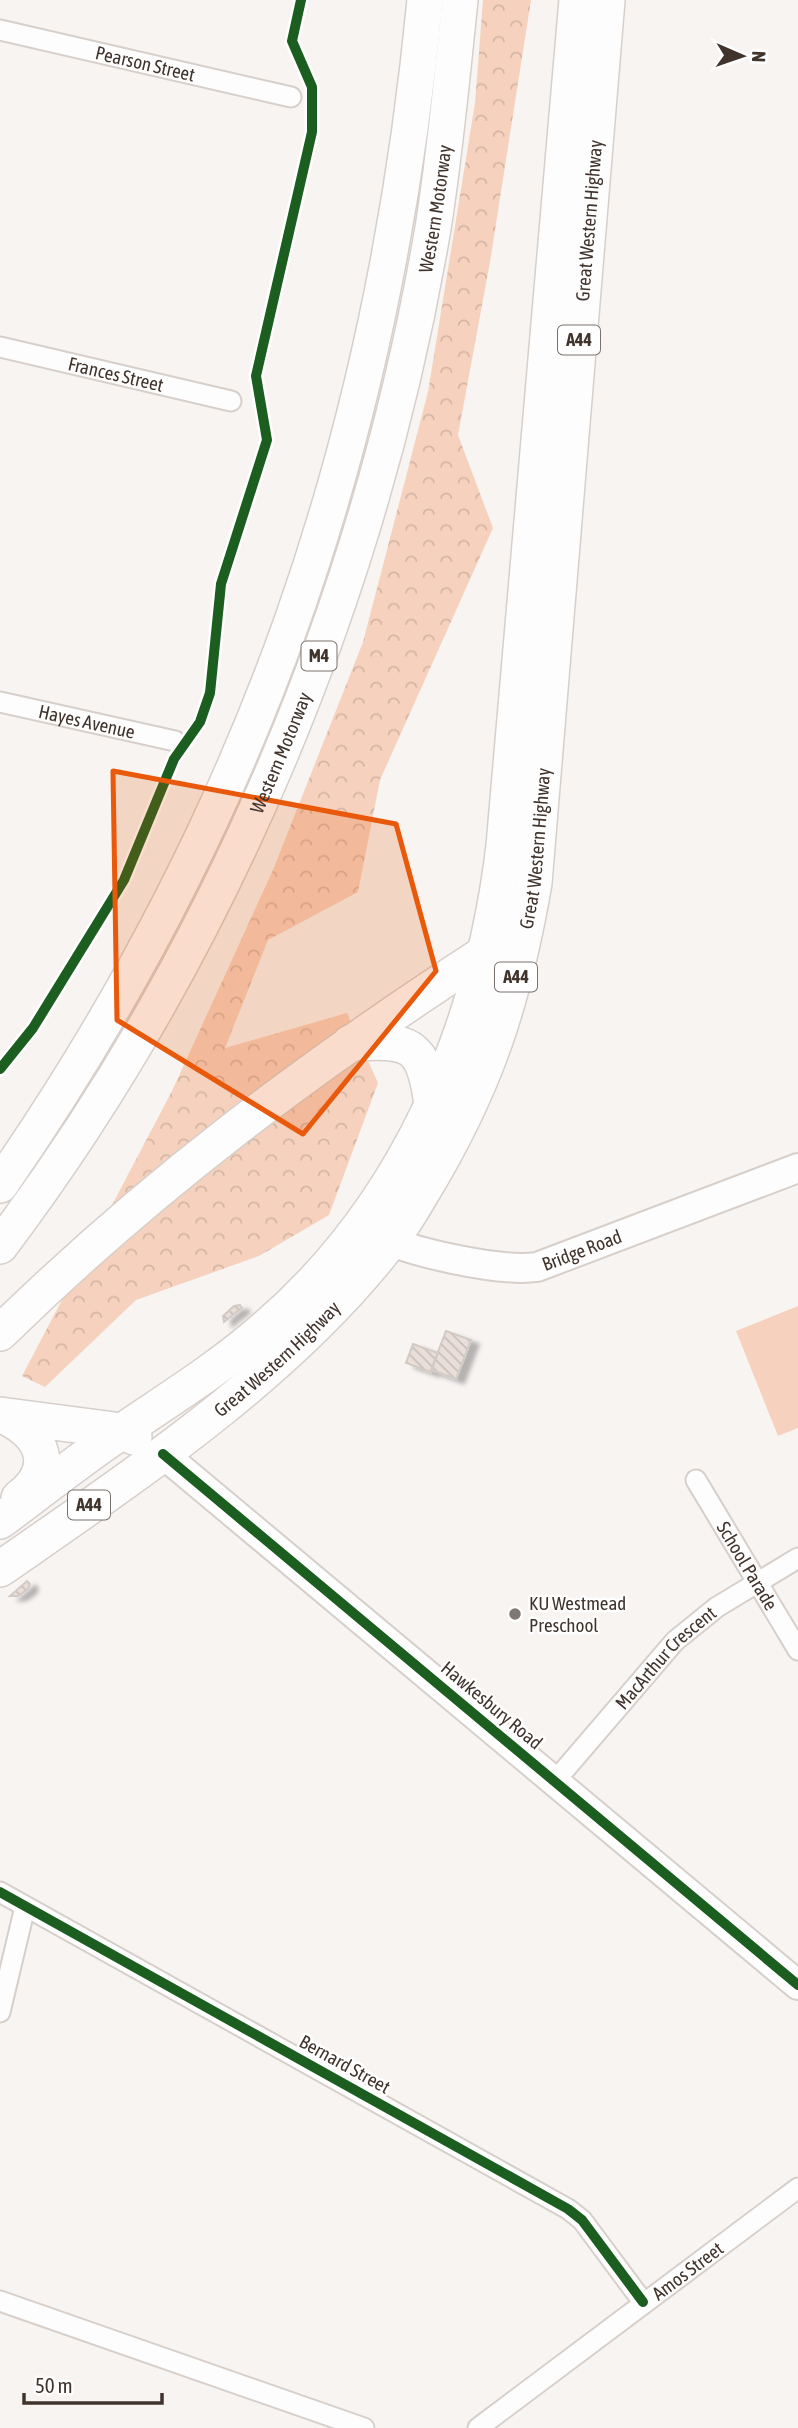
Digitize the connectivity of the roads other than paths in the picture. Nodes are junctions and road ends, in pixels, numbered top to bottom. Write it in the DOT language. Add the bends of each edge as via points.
graph roads {
  1 [pos="425,0"];
  2 [pos="460,0"];
  3 [pos="577,0"];
  4 [pos="607,0"];
  5 [pos="0,30"];
  6 [pos="291,97"];
  7 [pos="0,347"];
  8 [pos="231,401"];
  9 [pos="0,702"];
  10 [pos="175,741"];
  11 [pos="541,809"];
  12 [pos="485,953"];
  13 [pos="350,1043"];
  14 [pos="432,1105"];
  15 [pos="798,1168"];
  16 [pos="0,1185"];
  17 [pos="376,1235"];
  18 [pos="0,1246"];
  19 [pos="0,1334"];
  20 [pos="2,1415"];
  21 [pos="122,1431"];
  22 [pos="163,1454"];
  23 [pos="696,1480"];
  24 [pos="0,1511"];
  25 [pos="0,1521"];
  26 [pos="798,1558"];
  27 [pos="0,1569"];
  28 [pos="756,1581"];
  29 [pos="798,1650"];
  30 [pos="555,1781"];
  31 [pos="0,1892"];
  32 [pos="25,1907"];
  33 [pos="798,1984"];
  34 [pos="0,2012"];
  35 [pos="798,2188"];
  36 [pos="0,2301"];
  37 [pos="643,2302"];
  38 [pos="502,2421"];
  39 [pos="364,2428"];
  40 [pos="478,2428"];
  1 -- 16 [label="highway, Western Motorway / M4" via="407,167 380,316 337,489 289,636 239,762 176,894 90,1047"];
  2 -- 18 [label="highway, Western Motorway / M4" via="438,191 411,335 367,510 319,654 261,799 191,944 80,1131"];
  3 -- 12 [label="highway, Great Western Highway / A44" via="508,806"];
  4 -- 11 [label="highway, Great Western Highway / A44"];
  5 -- 6 [label="street, Pearson Street"];
  7 -- 8 [label="street, Frances Street"];
  9 -- 10 [label="street, Hayes Avenue"];
  11 -- 12 [label="highway" via="514,909"];
  11 -- 17 [label="highway, Great Western Highway / A44" via="531,897 506,1016 456,1136"];
  12 -- 13 [label="highway"];
  12 -- 14 [label="highway, Great Western Highway / A44" via="469,1015"];
  13 -- 14 [label="highway" via="392,1041 408,1047 419,1056 428,1076"];
  13 -- 19 [label="highway" via="263,1104 109,1229"];
  14 -- 17 [label="highway, Great Western Highway / A44" via="402,1164"];
  15 -- 17 [label="street, Bridge Road" via="537,1267 512,1268"];
  17 -- 21 [label="highway, Great Western Highway / A44" via="264,1330 177,1397"];
  17 -- 22 [label="highway, Great Western Highway / A44" via="336,1304 278,1362"];
  20 -- 21 [label="highway"];
  20 -- 24 [label="highway" via="34,1438 43,1460 37,1483"];
  21 -- 22 [label="highway"];
  21 -- 25 [label="highway, Great Western Highway / A44"];
  22 -- 27 [label="highway, Great Western Highway / A44"];
  22 -- 30 [label="street, Hawkesbury Road"];
  23 -- 28 [label="street, School Parade"];
  26 -- 28 [label="street, MacArthur Crescent"];
  28 -- 29 [label="street, School Parade"];
  28 -- 30 [label="street, MacArthur Crescent" via="675,1641"];
  30 -- 33 [label="street, Hawkesbury Road"];
  31 -- 32 [label="street, Bernard Street"];
  32 -- 34 [label="street"];
  32 -- 37 [label="street, Bernard Street" via="568,2208"];
  35 -- 37 [label="street, Amos Street"];
  36 -- 39 [label="street"];
  37 -- 38 [label="street, Amos Street"];
  38 -- 40 [label="street, Amos Street"];
}
